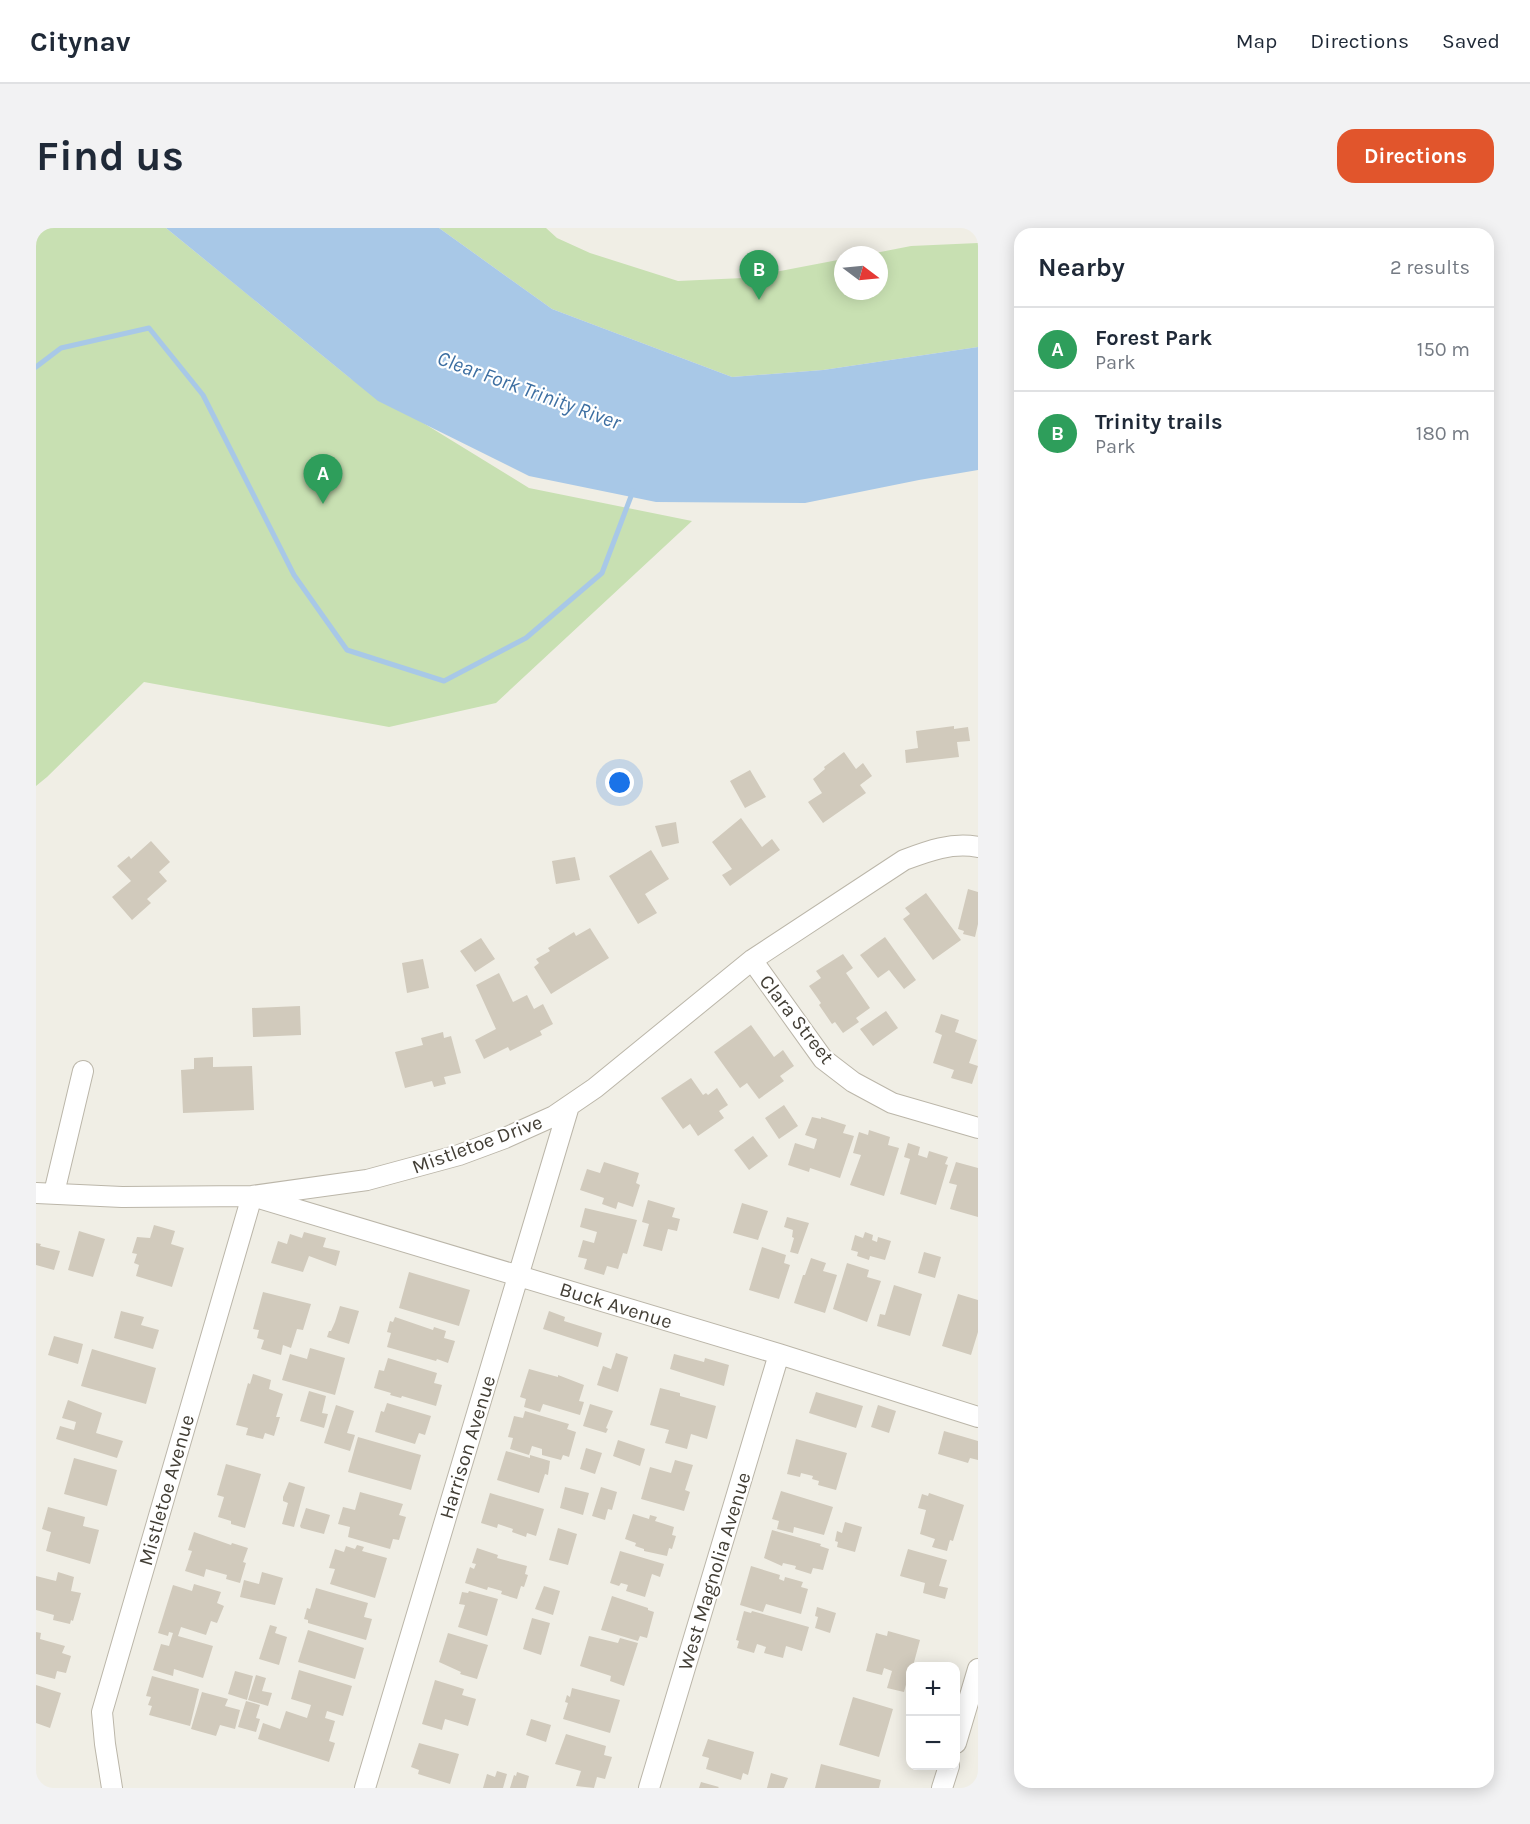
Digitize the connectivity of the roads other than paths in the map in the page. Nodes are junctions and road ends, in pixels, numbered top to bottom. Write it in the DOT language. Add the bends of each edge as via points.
graph roads {
  1 [pos="978,848"];
  2 [pos="752,960"];
  3 [pos="82,1071"];
  4 [pos="569,1106"];
  5 [pos="978,1128"];
  6 [pos="45,1193"];
  7 [pos="252,1196"];
  8 [pos="518,1275"];
  9 [pos="778,1353"];
  10 [pos="978,1417"];
  11 [pos="978,1669"];
  12 [pos="960,1730"];
  13 [pos="948,1770"];
  14 [pos="112,1788"];
  15 [pos="365,1788"];
  16 [pos="649,1788"];
  17 [pos="942,1788"];
  1 -- 2 [label="street, Mistletoe Drive" via="951,846 904,860"];
  2 -- 4 [label="street, Mistletoe Drive"];
  2 -- 5 [label="street, Clara Street" via="824,1059 853,1082 892,1103"];
  3 -- 6 [label="street"];
  4 -- 7 [label="street, Mistletoe Drive" via="506,1138 459,1155 367,1180"];
  4 -- 8 [label="street, Harrison Avenue"];
  6 -- 7 [label="street, Mistletoe Drive"];
  7 -- 8 [label="street, Buck Avenue"];
  7 -- 14 [label="street, Mistletoe Avenue" via="102,1712"];
  8 -- 9 [label="street, Buck Avenue"];
  8 -- 15 [label="street, Harrison Avenue"];
  9 -- 10 [label="street, Buck Avenue"];
  9 -- 16 [label="street, West Magnolia Avenue"];
  11 -- 12 [label="street"];
  13 -- 17 [label="street"];
}
